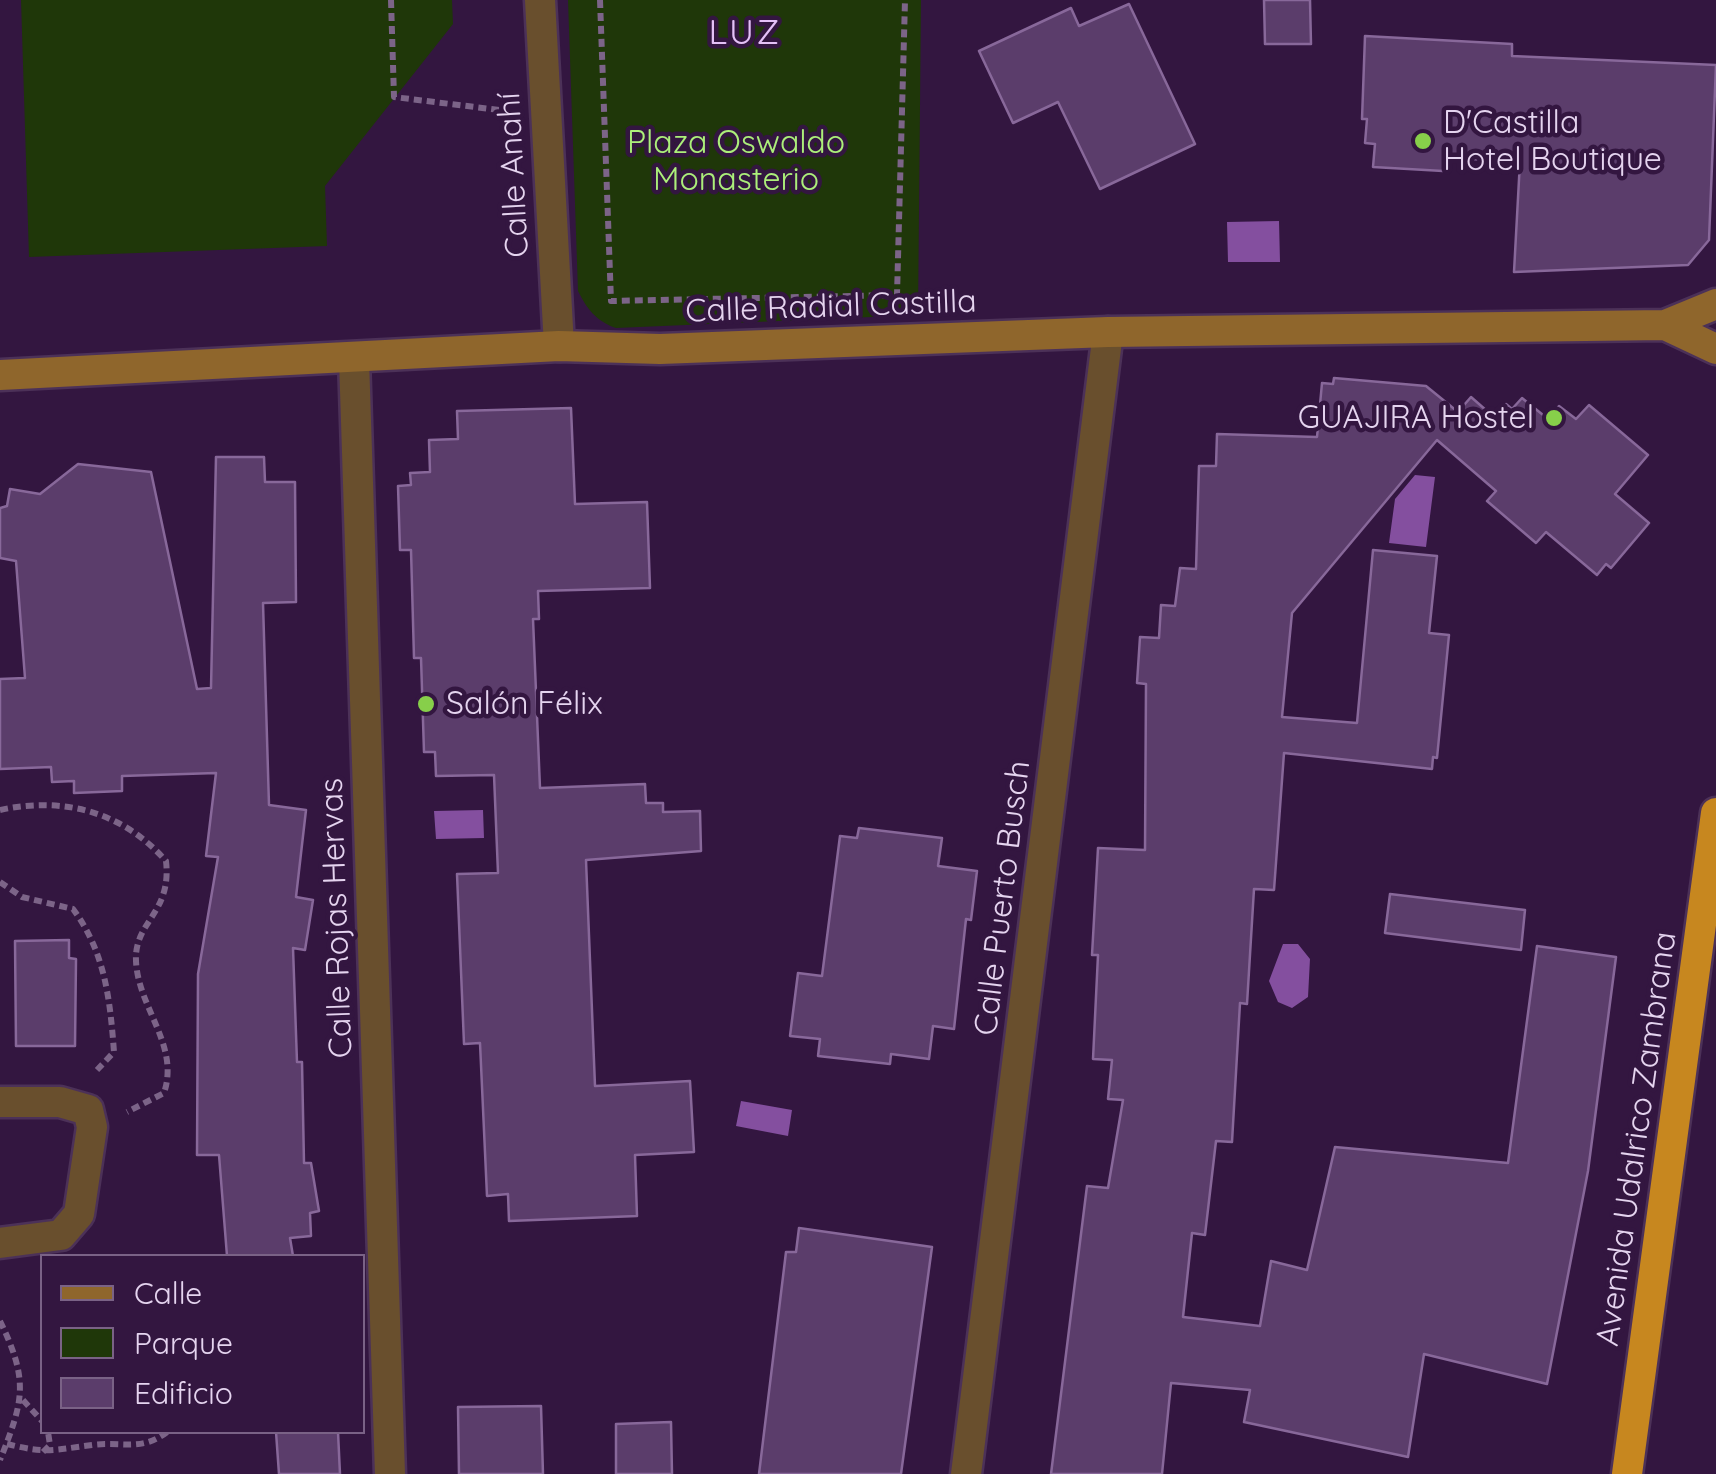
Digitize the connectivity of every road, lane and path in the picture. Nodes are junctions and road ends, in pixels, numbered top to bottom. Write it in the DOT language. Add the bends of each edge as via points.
graph roads {
  1 [pos="390,0"];
  2 [pos="540,0"];
  3 [pos="600,0"];
  4 [pos="905,0"];
  5 [pos="603,112"];
  6 [pos="546,116"];
  7 [pos="1716,304"];
  8 [pos="1665,325"];
  9 [pos="1108,332"];
  10 [pos="558,346"];
  11 [pos="1716,349"];
  12 [pos="354,359"];
  13 [pos="0,375"];
  14 [pos="0,810"];
  15 [pos="1716,813"];
  16 [pos="0,882"];
  17 [pos="0,1102"];
  18 [pos="66,1104"];
  19 [pos="92,1127"];
  20 [pos="0,1243"];
  21 [pos="0,1321"];
  22 [pos="23,1400"];
  23 [pos="40,1418"];
  24 [pos="48,1434"];
  25 [pos="164,1434"];
  26 [pos="7,1444"];
  27 [pos="42,1452"];
  28 [pos="0,1460"];
  29 [pos="390,1474"];
  30 [pos="966,1474"];
  31 [pos="1627,1474"];
  1 -- 6 [label="path" via="394,97"];
  2 -- 6 [label="street, Calle Anahí"];
  3 -- 5 [label="path"];
  4 -- 5 [label="path" via="897,295 611,302"];
  5 -- 6 [label="path"];
  6 -- 10 [label="street, Calle Anahí"];
  7 -- 8 [label="street, Calle Radial Castilla"];
  8 -- 9 [label="street, Calle Radial Castilla"];
  8 -- 11 [label="street, Calle Radial Castilla"];
  9 -- 10 [label="street, Calle Radial Castilla" via="660,349"];
  9 -- 30 [label="street, Calle Puerto Busch"];
  10 -- 12 [label="street, Calle Radial Castilla"];
  12 -- 13 [label="street, Calle Radial Castilla"];
  12 -- 29 [label="street, Calle Rojas Hervas"];
  14 -- 19 [label="path" via="102,812 132,828 166,862 164,900 136,941 136,963 171,1072 164,1093"];
  15 -- 31 [label="highway, Avenida Udalrico Zambrana"];
  16 -- 18 [label="path" via="22,897 73,909 102,959 114,1052"];
  17 -- 18 [label="street"];
  18 -- 19 [label="street" via="88,1110"];
  19 -- 20 [label="street" via="79,1214 61,1235"];
  21 -- 22 [label="path"];
  22 -- 23 [label="path"];
  22 -- 26 [label="path"];
  24 -- 27 [label="path" via="50,1445"];
  25 -- 27 [label="path" via="143,1447"];
  26 -- 27 [label="path"];
  26 -- 28 [label="path"];
}
